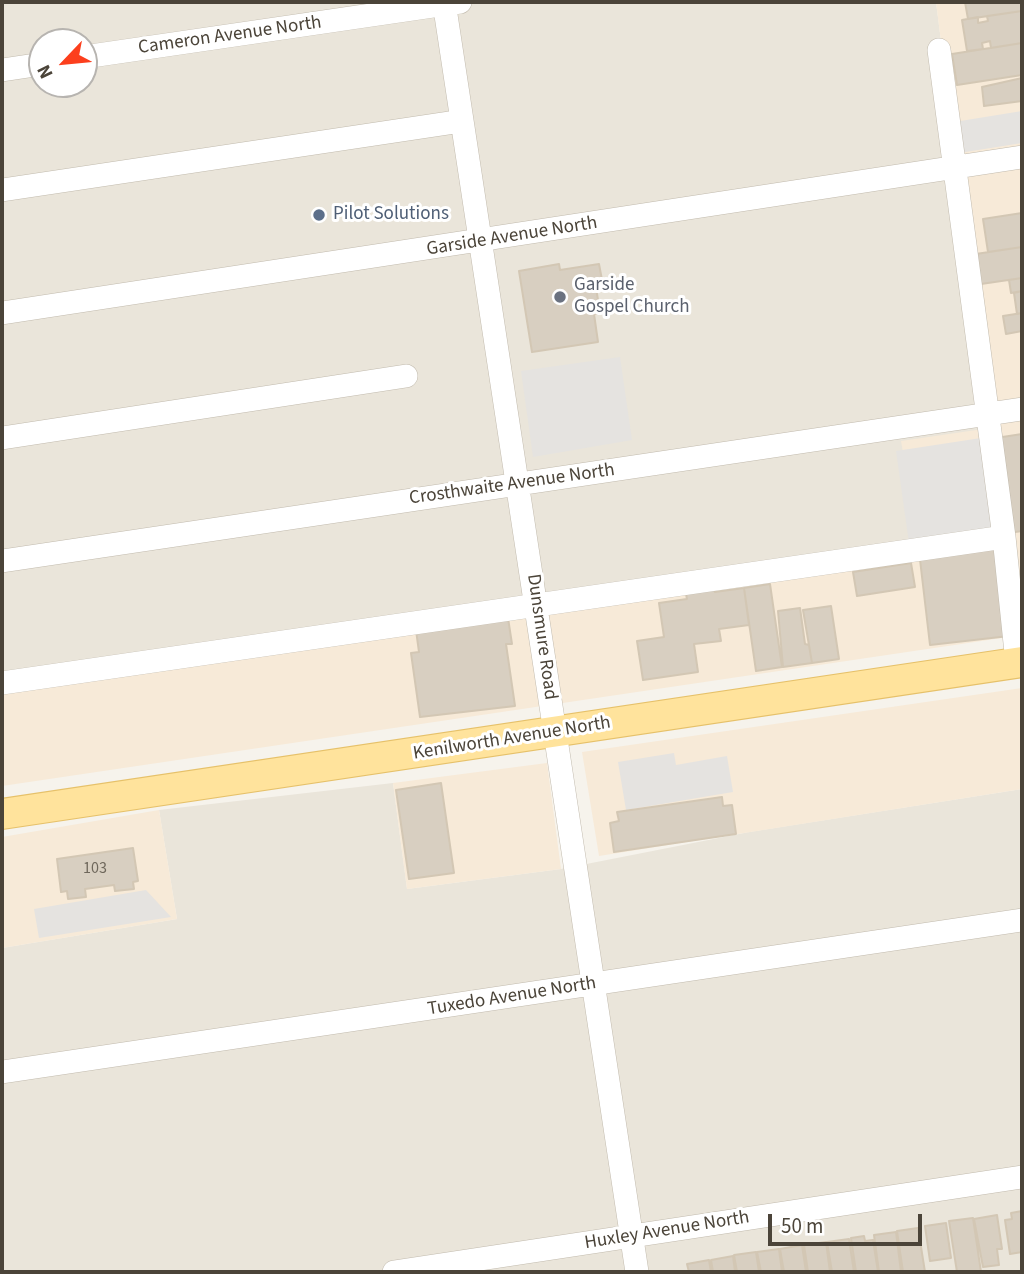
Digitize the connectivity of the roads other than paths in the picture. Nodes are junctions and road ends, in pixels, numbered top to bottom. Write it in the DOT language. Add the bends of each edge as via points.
graph roads {
  1 [pos="449,3"];
  2 [pos="939,50"];
  3 [pos="98,55"];
  4 [pos="28,66"];
  5 [pos="2,70"];
  6 [pos="462,121"];
  7 [pos="1022,157"];
  8 [pos="954,169"];
  9 [pos="2,190"];
  10 [pos="479,242"];
  11 [pos="2,313"];
  12 [pos="406,376"];
  13 [pos="1022,409"];
  14 [pos="987,414"];
  15 [pos="2,438"];
  16 [pos="519,484"];
  17 [pos="1004,537"];
  18 [pos="2,561"];
  19 [pos="536,606"];
  20 [pos="1020,662"];
  21 [pos="2,683"];
  22 [pos="555,733"];
  23 [pos="2,814"];
  24 [pos="1022,920"];
  25 [pos="593,985"];
  26 [pos="2,1072"];
  27 [pos="1022,1177"];
  28 [pos="631,1237"];
  29 [pos="394,1272"];
  30 [pos="637,1272"];
  1 -- 3 [label="street, Cameron Avenue North"];
  1 -- 6 [label="street, Dunsmure Road"];
  2 -- 8 [label="street"];
  4 -- 5 [label="street"];
  6 -- 9 [label="street"];
  6 -- 10 [label="street, Dunsmure Road"];
  7 -- 8 [label="street, Garside Avenue North"];
  8 -- 10 [label="street, Garside Avenue North"];
  8 -- 14 [label="street"];
  10 -- 11 [label="street, Garside Avenue North"];
  10 -- 16 [label="street, Dunsmure Road"];
  12 -- 15 [label="street"];
  13 -- 14 [label="street, Crosthwaite Avenue North"];
  14 -- 16 [label="street, Crosthwaite Avenue North"];
  14 -- 17 [label="street"];
  16 -- 18 [label="street, Crosthwaite Avenue North"];
  16 -- 19 [label="street, Dunsmure Road"];
  17 -- 19 [label="street"];
  17 -- 20 [label="street"];
  19 -- 21 [label="street"];
  19 -- 22 [label="street, Dunsmure Road"];
  20 -- 22 [label="main road, Kenilworth Avenue North"];
  22 -- 23 [label="main road, Kenilworth Avenue North"];
  22 -- 25 [label="street, Dunsmure Road"];
  24 -- 25 [label="street, Tuxedo Avenue North"];
  25 -- 26 [label="street, Tuxedo Avenue North"];
  25 -- 28 [label="street, Dunsmure Road"];
  27 -- 28 [label="street, Huxley Avenue North"];
  28 -- 29 [label="street, Huxley Avenue North"];
  28 -- 30 [label="street, Dunsmure Road"];
}
